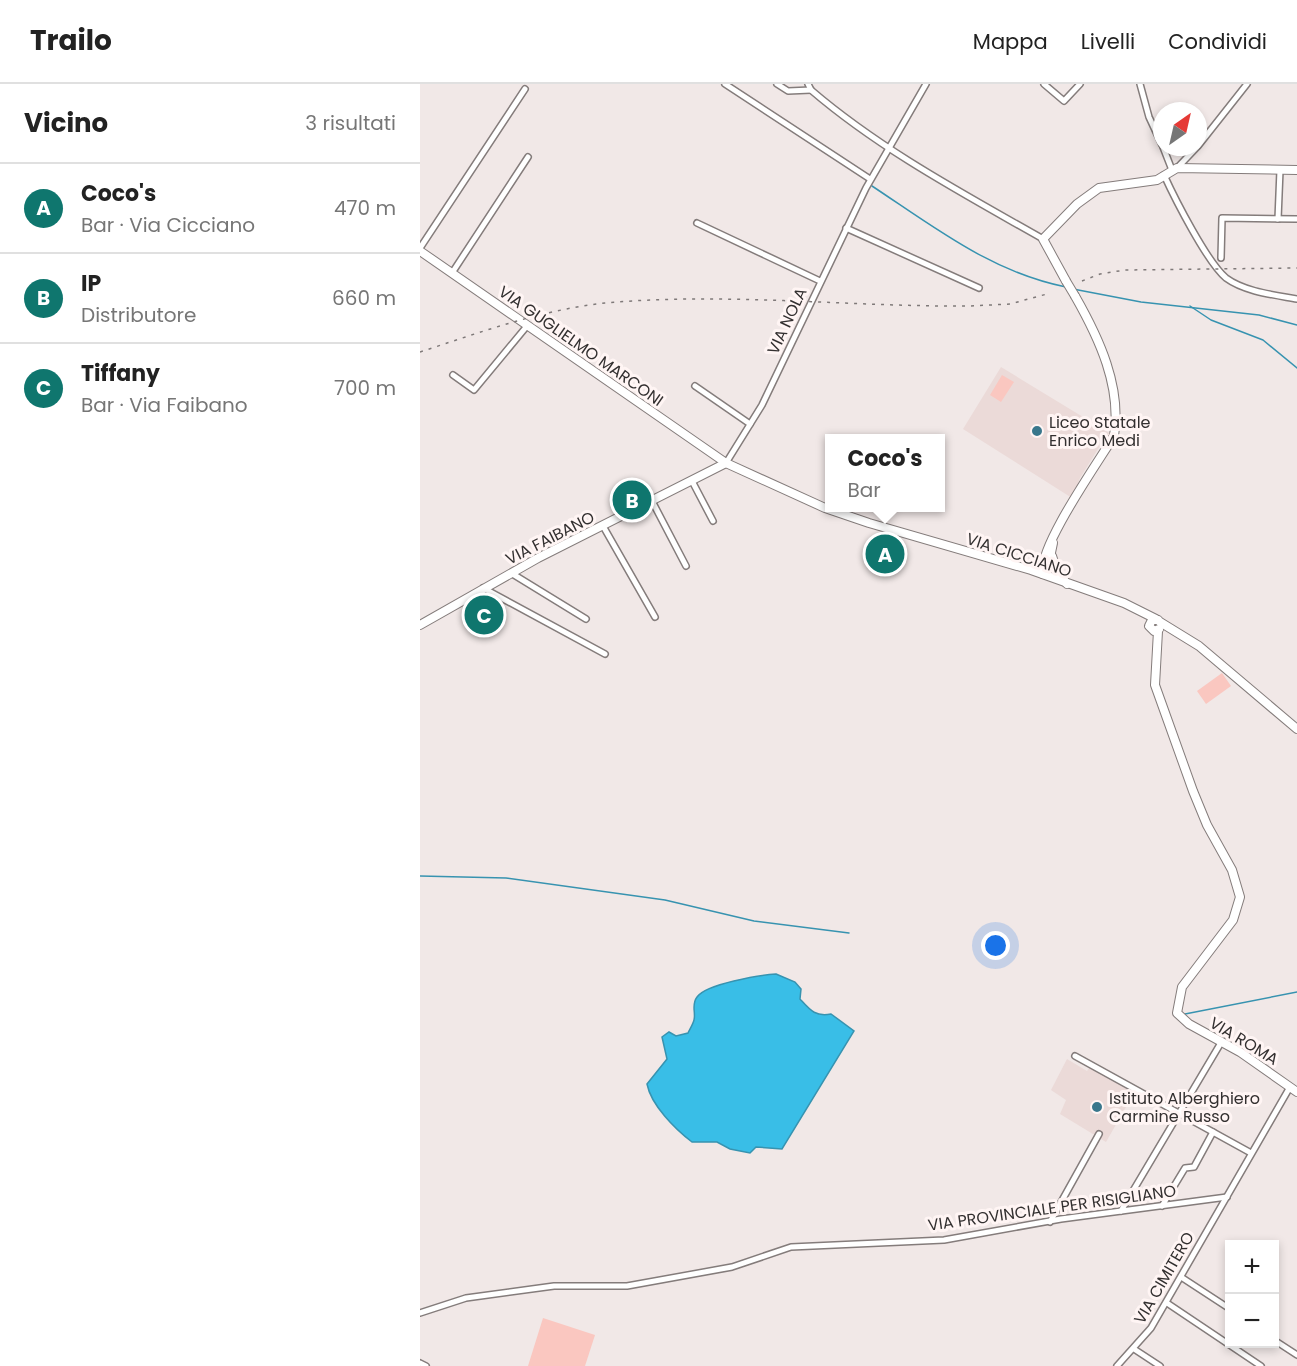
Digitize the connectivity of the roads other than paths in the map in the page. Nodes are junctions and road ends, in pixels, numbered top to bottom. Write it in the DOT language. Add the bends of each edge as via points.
graph roads {
  1 [pos="725,84"];
  2 [pos="777,84"];
  3 [pos="798,84"];
  4 [pos="926,84"];
  5 [pos="1044,84"];
  6 [pos="1080,84"];
  7 [pos="1140,84"];
  8 [pos="1247,84"];
  9 [pos="810,87"];
  10 [pos="525,89"];
  11 [pos="792,91"];
  12 [pos="1153,126"];
  13 [pos="1207,135"];
  14 [pos="888,146"];
  15 [pos="1167,156"];
  16 [pos="1188,156"];
  17 [pos="528,157"];
  18 [pos="1174,169"];
  19 [pos="1280,170"];
  20 [pos="1297,170"];
  21 [pos="1164,175"];
  22 [pos="870,180"];
  23 [pos="1278,219"];
  24 [pos="1297,219"];
  25 [pos="697,223"];
  26 [pos="846,228"];
  27 [pos="1043,239"];
  28 [pos="420,250"];
  29 [pos="1221,258"];
  30 [pos="453,273"];
  31 [pos="820,282"];
  32 [pos="979,288"];
  33 [pos="1297,299"];
  34 [pos="527,326"];
  35 [pos="453,375"];
  36 [pos="695,386"];
  37 [pos="750,424"];
  38 [pos="726,463"];
  39 [pos="692,480"];
  40 [pos="652,501"];
  41 [pos="825,508"];
  42 [pos="836,512"];
  43 [pos="714,521"];
  44 [pos="603,526"];
  45 [pos="1048,556"];
  46 [pos="686,566"];
  47 [pos="1031,570"];
  48 [pos="511,573"];
  49 [pos="1042,574"];
  50 [pos="1068,585"];
  51 [pos="483,588"];
  52 [pos="654,617"];
  53 [pos="586,619"];
  54 [pos="420,625"];
  55 [pos="1155,626"];
  56 [pos="605,654"];
  57 [pos="1297,729"];
  58 [pos="1222,1041"];
  59 [pos="1075,1056"];
  60 [pos="1294,1089"];
  61 [pos="1179,1114"];
  62 [pos="1213,1132"];
  63 [pos="1099,1134"];
  64 [pos="1251,1153"];
  65 [pos="1227,1197"];
  66 [pos="1162,1206"];
  67 [pos="1121,1211"];
  68 [pos="1050,1222"];
  69 [pos="1181,1277"];
  70 [pos="1167,1303"];
  71 [pos="1225,1306"];
  72 [pos="420,1313"];
  73 [pos="1279,1343"];
  74 [pos="1134,1349"];
  75 [pos="1297,1355"];
  76 [pos="420,1363"];
  77 [pos="426,1366"];
  78 [pos="1117,1366"];
  79 [pos="1160,1366"];
  80 [pos="1261,1366"];
  1 -- 22 [label="street"];
  2 -- 11 [label="street"];
  3 -- 11 [label="street"];
  4 -- 14 [label="street"];
  5 -- 6 [label="street" via="1064,101"];
  7 -- 12 [label="street"];
  8 -- 13 [label="street"];
  9 -- 11 [label="street"];
  9 -- 14 [label="street" via="843,117"];
  10 -- 28 [label="street"];
  14 -- 22 [label="street"];
  14 -- 27 [label="street"];
  15 -- 18 [label="street"];
  16 -- 18 [label="street"];
  17 -- 30 [label="street"];
  18 -- 19 [label="street"];
  18 -- 21 [label="street"];
  19 -- 20 [label="street"];
  19 -- 23 [label="street"];
  21 -- 27 [label="street" via="1150,182 1099,188"];
  21 -- 33 [label="street" via="1217,267 1229,280 1252,290"];
  22 -- 26 [label="street, VIA NOLA"];
  23 -- 24 [label="street"];
  23 -- 29 [label="street" via="1222,218"];
  25 -- 31 [label="street"];
  26 -- 31 [label="street, VIA NOLA"];
  26 -- 32 [label="street"];
  27 -- 45 [label="street, bridge" via="1094,330 1111,381 1117,421 1114,436 1054,534"];
  28 -- 30 [label="street, VIA GUGLIELMO MARCONI"];
  30 -- 34 [label="street, VIA GUGLIELMO MARCONI"];
  31 -- 37 [label="street, VIA NOLA"];
  34 -- 35 [label="street" via="474,390"];
  34 -- 38 [label="street, VIA GUGLIELMO MARCONI"];
  36 -- 37 [label="street"];
  37 -- 38 [label="street, VIA NOLA"];
  38 -- 39 [label="street, VIA FAIBANO"];
  38 -- 41 [label="street, VIA CICCIANO"];
  39 -- 40 [label="street, VIA FAIBANO"];
  39 -- 43 [label="street"];
  40 -- 44 [label="street, VIA FAIBANO"];
  40 -- 46 [label="street"];
  42 -- 47 [label="street, VIA CICCIANO"];
  44 -- 48 [label="street, VIA FAIBANO"];
  44 -- 52 [label="street"];
  45 -- 47 [label="street"];
  45 -- 49 [label="street" via="1048,567"];
  45 -- 50 [label="street"];
  47 -- 49 [label="street, VIA CICCIANO"];
  48 -- 51 [label="street, VIA FAIBANO"];
  48 -- 53 [label="street"];
  49 -- 50 [label="street, VIA CICCIANO"];
  50 -- 55 [label="street, VIA CICCIANO" via="1136,609"];
  51 -- 54 [label="street, VIA FAIBANO"];
  51 -- 56 [label="street"];
  55 -- 57 [label="street, VIA CICCIANO" via="1176,632 1199,646"];
  55 -- 58 [label="street, VIA ROMA" via="1155,685 1192,791 1232,870 1240,897 1233,920 1182,987 1177,1013"];
  58 -- 60 [label="street, VIA ROMA"];
  58 -- 61 [label="street"];
  59 -- 61 [label="street"];
  60 -- 64 [label="street"];
  61 -- 62 [label="street"];
  61 -- 67 [label="street"];
  62 -- 64 [label="street"];
  62 -- 66 [label="street" via="1194,1167 1185,1168"];
  63 -- 68 [label="street"];
  64 -- 65 [label="street"];
  65 -- 66 [label="street, VIA PROVINCIALE PER RISIGLIANO"];
  65 -- 69 [label="street, VIA CIMITERO"];
  66 -- 67 [label="street, VIA PROVINCIALE PER RISIGLIANO"];
  67 -- 68 [label="street, VIA PROVINCIALE PER RISIGLIANO"];
  68 -- 72 [label="street, VIA PROVINCIALE PER RISIGLIANO" via="944,1240 790,1248 732,1267 627,1286 554,1286 466,1298"];
  69 -- 70 [label="street, VIA CIMITERO"];
  69 -- 71 [label="street"];
  70 -- 74 [label="street, VIA CIMITERO"];
  70 -- 80 [label="street"];
  73 -- 75 [label="street"];
  74 -- 78 [label="street, VIA CIMITERO"];
  74 -- 79 [label="street"];
  76 -- 77 [label="street"];
}
